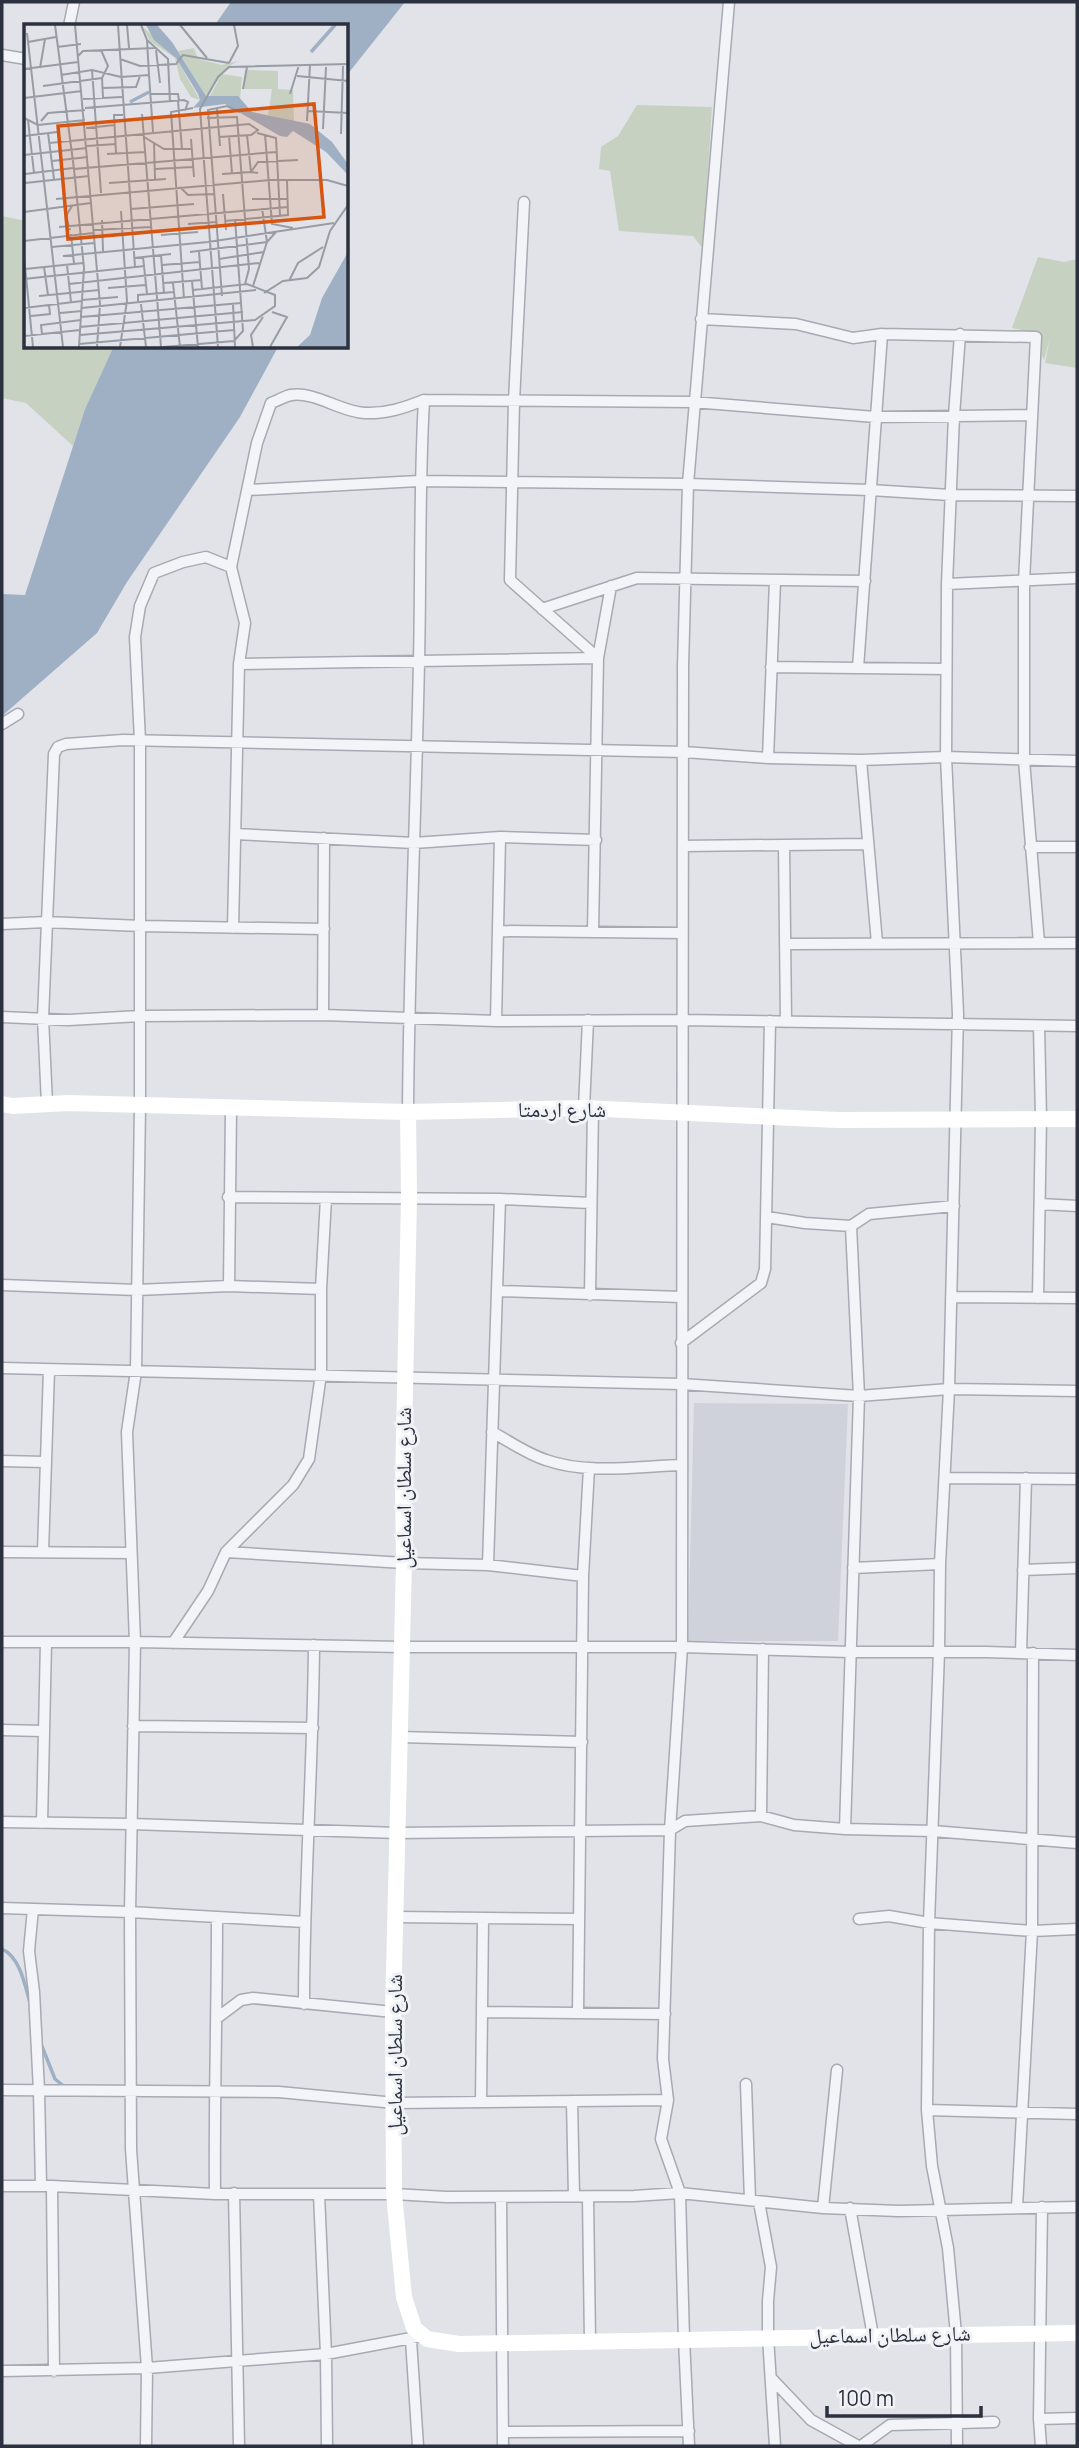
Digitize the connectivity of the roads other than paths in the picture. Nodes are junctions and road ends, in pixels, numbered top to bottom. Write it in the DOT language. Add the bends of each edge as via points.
graph roads {
  1 [pos="74,2"];
  2 [pos="729,2"];
  3 [pos="69,24"];
  4 [pos="2,55"];
  5 [pos="24,59"];
  6 [pos="524,202"];
  7 [pos="701,318"];
  8 [pos="882,334"];
  9 [pos="960,334"];
  10 [pos="424,400"];
  11 [pos="514,401"];
  12 [pos="693,402"];
  13 [pos="1032,415"];
  14 [pos="954,416"];
  15 [pos="875,417"];
  16 [pos="419,481"];
  17 [pos="512,482"];
  18 [pos="688,484"];
  19 [pos="248,490"];
  20 [pos="870,490"];
  21 [pos="950,495"];
  22 [pos="1028,496"];
  23 [pos="1077,496"];
  24 [pos="230,567"];
  25 [pos="686,579"];
  26 [pos="1077,579"];
  27 [pos="775,581"];
  28 [pos="865,581"];
  29 [pos="1024,582"];
  30 [pos="947,584"];
  31 [pos="611,586"];
  32 [pos="542,609"];
  33 [pos="598,658"];
  34 [pos="419,661"];
  35 [pos="239,664"];
  36 [pos="771,667"];
  37 [pos="858,668"];
  38 [pos="946,669"];
  39 [pos="18,714"];
  40 [pos="2,724"];
  41 [pos="140,741"];
  42 [pos="236,743"];
  43 [pos="417,747"];
  44 [pos="596,750"];
  45 [pos="684,752"];
  46 [pos="946,757"];
  47 [pos="768,758"];
  48 [pos="861,760"];
  49 [pos="1024,761"];
  50 [pos="1077,761"];
  51 [pos="235,834"];
  52 [pos="500,837"];
  53 [pos="324,838"];
  54 [pos="596,840"];
  55 [pos="414,843"];
  56 [pos="868,844"];
  57 [pos="783,845"];
  58 [pos="683,846"];
  59 [pos="1030,847"];
  60 [pos="1077,848"];
  61 [pos="46,922"];
  62 [pos="2,924"];
  63 [pos="141,926"];
  64 [pos="233,928"];
  65 [pos="324,929"];
  66 [pos="498,931"];
  67 [pos="593,932"];
  68 [pos="682,933"];
  69 [pos="877,943"];
  70 [pos="956,943"];
  71 [pos="1039,943"];
  72 [pos="1077,943"];
  73 [pos="785,944"];
  74 [pos="323,1015"];
  75 [pos="140,1016"];
  76 [pos="409,1016"];
  77 [pos="2,1017"];
  78 [pos="43,1018"];
  79 [pos="588,1020"];
  80 [pos="682,1020"];
  81 [pos="496,1021"];
  82 [pos="770,1021"];
  83 [pos="786,1022"];
  84 [pos="957,1025"];
  85 [pos="1039,1026"];
  86 [pos="1077,1026"];
  87 [pos="2,1104"];
  88 [pos="47,1104"];
  89 [pos="141,1106"];
  90 [pos="589,1108"];
  91 [pos="230,1109"];
  92 [pos="408,1112"];
  93 [pos="683,1113"];
  94 [pos="769,1117"];
  95 [pos="1041,1118"];
  96 [pos="1077,1119"];
  97 [pos="955,1121"];
  98 [pos="228,1196"];
  99 [pos="409,1197"];
  100 [pos="326,1198"];
  101 [pos="500,1199"];
  102 [pos="591,1203"];
  103 [pos="1040,1205"];
  104 [pos="954,1206"];
  105 [pos="1077,1206"];
  106 [pos="767,1217"];
  107 [pos="851,1226"];
  108 [pos="2,1285"];
  109 [pos="229,1286"];
  110 [pos="321,1289"];
  111 [pos="138,1290"];
  112 [pos="497,1292"];
  113 [pos="590,1294"];
  114 [pos="681,1297"];
  115 [pos="951,1297"];
  116 [pos="1038,1297"];
  117 [pos="1077,1298"];
  118 [pos="681,1343"];
  119 [pos="2,1368"];
  120 [pos="48,1370"];
  121 [pos="136,1371"];
  122 [pos="321,1374"];
  123 [pos="405,1378"];
  124 [pos="494,1380"];
  125 [pos="681,1384"];
  126 [pos="949,1389"];
  127 [pos="1077,1391"];
  128 [pos="859,1396"];
  129 [pos="492,1432"];
  130 [pos="2,1461"];
  131 [pos="45,1462"];
  132 [pos="682,1465"];
  133 [pos="589,1468"];
  134 [pos="946,1478"];
  135 [pos="1026,1478"];
  136 [pos="1077,1479"];
  137 [pos="2,1552"];
  138 [pos="43,1552"];
  139 [pos="226,1552"];
  140 [pos="131,1553"];
  141 [pos="404,1563"];
  142 [pos="940,1564"];
  143 [pos="488,1565"];
  144 [pos="853,1568"];
  145 [pos="1077,1568"];
  146 [pos="1023,1570"];
  147 [pos="583,1576"];
  148 [pos="2,1642"];
  149 [pos="46,1642"];
  150 [pos="135,1642"];
  151 [pos="173,1643"];
  152 [pos="314,1646"];
  153 [pos="402,1647"];
  154 [pos="583,1647"];
  155 [pos="682,1647"];
  156 [pos="763,1649"];
  157 [pos="850,1652"];
  158 [pos="939,1652"];
  159 [pos="1021,1653"];
  160 [pos="1033,1653"];
  161 [pos="1077,1655"];
  162 [pos="132,1726"];
  163 [pos="313,1728"];
  164 [pos="2,1730"];
  165 [pos="43,1731"];
  166 [pos="400,1737"];
  167 [pos="582,1742"];
  168 [pos="761,1816"];
  169 [pos="2,1822"];
  170 [pos="42,1823"];
  171 [pos="131,1824"];
  172 [pos="845,1829"];
  173 [pos="581,1830"];
  174 [pos="670,1830"];
  175 [pos="308,1831"];
  176 [pos="933,1831"];
  177 [pos="398,1833"];
  178 [pos="1034,1841"];
  179 [pos="1077,1843"];
  180 [pos="2,1908"];
  181 [pos="33,1909"];
  182 [pos="130,1912"];
  183 [pos="396,1917"];
  184 [pos="217,1918"];
  185 [pos="483,1918"];
  186 [pos="579,1919"];
  187 [pos="859,1919"];
  188 [pos="304,1922"];
  189 [pos="929,1923"];
  190 [pos="1077,1929"];
  191 [pos="1032,1931"];
  192 [pos="304,2004"];
  193 [pos="393,2012"];
  194 [pos="483,2012"];
  195 [pos="578,2013"];
  196 [pos="665,2014"];
  197 [pos="218,2018"];
  198 [pos="837,2070"];
  199 [pos="746,2084"];
  200 [pos="2,2090"];
  201 [pos="39,2091"];
  202 [pos="131,2092"];
  203 [pos="214,2092"];
  204 [pos="572,2101"];
  205 [pos="668,2101"];
  206 [pos="481,2102"];
  207 [pos="395,2103"];
  208 [pos="927,2110"];
  209 [pos="1024,2111"];
  210 [pos="1077,2114"];
  211 [pos="47,2185"];
  212 [pos="2,2186"];
  213 [pos="135,2190"];
  214 [pos="234,2193"];
  215 [pos="680,2193"];
  216 [pos="215,2194"];
  217 [pos="319,2194"];
  218 [pos="394,2194"];
  219 [pos="574,2196"];
  220 [pos="501,2197"];
  221 [pos="588,2197"];
  222 [pos="754,2201"];
  223 [pos="1017,2207"];
  224 [pos="1042,2207"];
  225 [pos="1077,2207"];
  226 [pos="823,2208"];
  227 [pos="850,2208"];
  228 [pos="939,2210"];
  229 [pos="1077,2333"];
  230 [pos="956,2334"];
  231 [pos="1041,2334"];
  232 [pos="873,2336"];
  233 [pos="768,2337"];
  234 [pos="416,2338"];
  235 [pos="684,2339"];
  236 [pos="590,2342"];
  237 [pos="501,2344"];
  238 [pos="326,2354"];
  239 [pos="237,2359"];
  240 [pos="147,2368"];
  241 [pos="2,2371"];
  242 [pos="54,2371"];
  243 [pos="772,2379"];
  244 [pos="1077,2418"];
  245 [pos="1039,2419"];
  246 [pos="994,2422"];
  247 [pos="957,2423"];
  248 [pos="689,2431"];
  249 [pos="503,2432"];
  250 [pos="597,2433"];
  251 [pos="146,2446"];
  252 [pos="239,2446"];
  253 [pos="327,2446"];
  254 [pos="418,2446"];
  255 [pos="503,2446"];
  256 [pos="598,2446"];
  257 [pos="689,2446"];
  258 [pos="775,2446"];
  259 [pos="859,2446"];
  260 [pos="957,2446"];
  261 [pos="1041,2446"];
  1 -- 3 [label="street"];
  2 -- 7 [label="street"];
  4 -- 5 [label="street"];
  6 -- 11 [label="street"];
  7 -- 8 [label="street" via="796,324 853,338"];
  7 -- 12 [label="street"];
  8 -- 9 [label="street"];
  8 -- 15 [label="street"];
  9 -- 13 [label="street" via="1036,337"];
  9 -- 14 [label="street"];
  10 -- 11 [label="street"];
  10 -- 16 [label="street"];
  10 -- 19 [label="street" via="396,411 365,414 292,394 271,404"];
  11 -- 12 [label="street"];
  11 -- 17 [label="street"];
  12 -- 15 [label="street"];
  12 -- 18 [label="street"];
  13 -- 14 [label="street"];
  13 -- 22 [label="street"];
  14 -- 15 [label="street"];
  14 -- 21 [label="street"];
  15 -- 20 [label="street"];
  16 -- 17 [label="street"];
  16 -- 19 [label="street"];
  16 -- 34 [label="street"];
  17 -- 18 [label="street"];
  17 -- 32 [label="street" via="510,580"];
  18 -- 20 [label="street"];
  18 -- 25 [label="street"];
  19 -- 24 [label="street"];
  20 -- 21 [label="street"];
  20 -- 28 [label="street"];
  21 -- 22 [label="street"];
  21 -- 30 [label="street"];
  22 -- 23 [label="street"];
  22 -- 29 [label="street"];
  24 -- 35 [label="street" via="245,623"];
  24 -- 41 [label="street" via="206,557 154,573 140,606 135,637"];
  25 -- 27 [label="street"];
  25 -- 31 [label="street" via="637,578"];
  25 -- 45 [label="street"];
  26 -- 29 [label="street"];
  27 -- 28 [label="street"];
  27 -- 36 [label="street"];
  28 -- 37 [label="street"];
  29 -- 30 [label="street"];
  29 -- 49 [label="street"];
  30 -- 38 [label="street"];
  31 -- 32 [label="street"];
  31 -- 33 [label="street"];
  32 -- 33 [label="street"];
  33 -- 34 [label="street"];
  33 -- 44 [label="street"];
  34 -- 35 [label="street"];
  34 -- 43 [label="street"];
  35 -- 42 [label="street"];
  36 -- 37 [label="street"];
  36 -- 47 [label="street"];
  37 -- 38 [label="street"];
  38 -- 46 [label="street"];
  39 -- 40 [label="street"];
  41 -- 42 [label="street"];
  41 -- 61 [label="street" via="66,744 54,754"];
  41 -- 63 [label="street"];
  42 -- 43 [label="street"];
  42 -- 51 [label="street"];
  43 -- 44 [label="street"];
  43 -- 55 [label="street"];
  44 -- 45 [label="street"];
  44 -- 54 [label="street"];
  45 -- 47 [label="street"];
  45 -- 58 [label="street"];
  46 -- 48 [label="street"];
  46 -- 49 [label="street"];
  46 -- 70 [label="street"];
  47 -- 48 [label="street"];
  48 -- 56 [label="street"];
  49 -- 50 [label="street"];
  49 -- 59 [label="street"];
  51 -- 53 [label="street"];
  51 -- 64 [label="street"];
  52 -- 54 [label="street"];
  52 -- 55 [label="street"];
  52 -- 66 [label="street"];
  53 -- 55 [label="street"];
  53 -- 65 [label="street"];
  54 -- 67 [label="street"];
  55 -- 76 [label="street"];
  56 -- 57 [label="street"];
  56 -- 69 [label="street"];
  57 -- 58 [label="street"];
  57 -- 73 [label="street"];
  58 -- 68 [label="street"];
  59 -- 60 [label="street"];
  59 -- 71 [label="street"];
  61 -- 62 [label="street"];
  61 -- 63 [label="street"];
  61 -- 78 [label="street"];
  63 -- 64 [label="street"];
  63 -- 75 [label="street"];
  64 -- 65 [label="street"];
  65 -- 74 [label="street"];
  66 -- 67 [label="street"];
  66 -- 81 [label="street"];
  67 -- 68 [label="street"];
  68 -- 80 [label="street"];
  69 -- 70 [label="street"];
  69 -- 73 [label="street"];
  70 -- 71 [label="street"];
  70 -- 84 [label="street"];
  71 -- 72 [label="street"];
  73 -- 83 [label="street"];
  74 -- 75 [label="street"];
  74 -- 76 [label="street"];
  75 -- 78 [label="street"];
  75 -- 89 [label="street"];
  76 -- 81 [label="street"];
  76 -- 92 [label="street"];
  77 -- 78 [label="street"];
  78 -- 88 [label="street"];
  79 -- 80 [label="street"];
  79 -- 81 [label="street"];
  79 -- 90 [label="street"];
  80 -- 82 [label="street"];
  80 -- 93 [label="street"];
  82 -- 83 [label="street"];
  82 -- 94 [label="street"];
  83 -- 84 [label="street"];
  84 -- 85 [label="street"];
  84 -- 97 [label="street"];
  85 -- 86 [label="street"];
  85 -- 95 [label="street"];
  87 -- 88 [label="street, شارع اردمتا"];
  88 -- 89 [label="street, شارع اردمتا"];
  89 -- 91 [label="street, شارع اردمتا"];
  89 -- 111 [label="street"];
  90 -- 92 [label="street, شارع اردمتا"];
  90 -- 93 [label="street, شارع اردمتا"];
  90 -- 102 [label="street"];
  91 -- 92 [label="street, شارع اردمتا"];
  91 -- 98 [label="street"];
  92 -- 99 [label="street, شارع سلطان اسماعيل"];
  93 -- 94 [label="street, شارع اردمتا"];
  93 -- 114 [label="street"];
  94 -- 97 [label="street, شارع اردمتا"];
  94 -- 106 [label="street"];
  95 -- 96 [label="street, شارع اردمتا"];
  95 -- 97 [label="street, شارع اردمتا"];
  95 -- 103 [label="street"];
  97 -- 104 [label="street"];
  98 -- 100 [label="street"];
  98 -- 109 [label="street"];
  99 -- 100 [label="street"];
  99 -- 101 [label="street"];
  99 -- 123 [label="street, شارع سلطان اسماعيل"];
  100 -- 110 [label="street"];
  101 -- 102 [label="street"];
  101 -- 112 [label="street"];
  102 -- 113 [label="street"];
  103 -- 105 [label="street"];
  103 -- 116 [label="street"];
  104 -- 107 [label="street" via="869,1213"];
  104 -- 115 [label="street"];
  106 -- 107 [label="street"];
  106 -- 118 [label="street" via="761,1283"];
  107 -- 128 [label="street"];
  108 -- 111 [label="street"];
  109 -- 110 [label="street"];
  109 -- 111 [label="street"];
  110 -- 122 [label="street"];
  111 -- 121 [label="street"];
  112 -- 113 [label="street"];
  112 -- 124 [label="street"];
  113 -- 114 [label="street"];
  114 -- 118 [label="street"];
  115 -- 116 [label="street"];
  115 -- 126 [label="street"];
  116 -- 117 [label="street"];
  118 -- 125 [label="street"];
  119 -- 120 [label="street"];
  120 -- 121 [label="street"];
  120 -- 131 [label="street"];
  121 -- 122 [label="street"];
  121 -- 140 [label="street" via="127,1432"];
  122 -- 123 [label="street"];
  122 -- 139 [label="street" via="309,1459 302,1473"];
  123 -- 124 [label="street"];
  123 -- 141 [label="street, شارع سلطان اسماعيل"];
  124 -- 125 [label="street"];
  124 -- 129 [label="street"];
  125 -- 128 [label="street"];
  125 -- 132 [label="street"];
  126 -- 127 [label="street"];
  126 -- 128 [label="street"];
  126 -- 134 [label="street"];
  128 -- 144 [label="street"];
  129 -- 133 [label="street" via="543,1460"];
  129 -- 143 [label="street"];
  130 -- 131 [label="street"];
  131 -- 138 [label="street"];
  132 -- 133 [label="street"];
  132 -- 155 [label="street"];
  133 -- 147 [label="street"];
  134 -- 135 [label="street"];
  134 -- 142 [label="street"];
  135 -- 136 [label="street"];
  135 -- 146 [label="street"];
  137 -- 138 [label="street"];
  138 -- 140 [label="street"];
  139 -- 141 [label="street"];
  139 -- 151 [label="street" via="208,1591"];
  140 -- 150 [label="street"];
  141 -- 143 [label="street"];
  141 -- 153 [label="street, شارع سلطان اسماعيل"];
  142 -- 144 [label="street"];
  142 -- 158 [label="street"];
  143 -- 147 [label="street"];
  144 -- 157 [label="street"];
  145 -- 146 [label="street"];
  146 -- 159 [label="street"];
  147 -- 154 [label="street"];
  148 -- 149 [label="street"];
  149 -- 150 [label="street"];
  149 -- 165 [label="street"];
  150 -- 151 [label="street"];
  150 -- 162 [label="street"];
  151 -- 152 [label="street"];
  152 -- 153 [label="street"];
  152 -- 163 [label="street"];
  153 -- 154 [label="street"];
  153 -- 166 [label="street, شارع سلطان اسماعيل"];
  154 -- 155 [label="street"];
  154 -- 167 [label="street"];
  155 -- 156 [label="street"];
  155 -- 174 [label="street"];
  156 -- 157 [label="street"];
  156 -- 168 [label="street"];
  157 -- 158 [label="street"];
  157 -- 172 [label="street"];
  158 -- 159 [label="street"];
  158 -- 176 [label="street"];
  159 -- 160 [label="street"];
  160 -- 161 [label="street"];
  160 -- 178 [label="street"];
  162 -- 163 [label="street"];
  162 -- 171 [label="street"];
  163 -- 175 [label="street"];
  164 -- 165 [label="street"];
  165 -- 170 [label="street"];
  166 -- 167 [label="street"];
  166 -- 177 [label="street, شارع سلطان اسماعيل"];
  167 -- 173 [label="street"];
  168 -- 172 [label="street" via="794,1825"];
  168 -- 174 [label="street" via="685,1821"];
  169 -- 170 [label="street"];
  170 -- 171 [label="street"];
  171 -- 175 [label="street"];
  171 -- 182 [label="street"];
  172 -- 176 [label="street"];
  173 -- 174 [label="street"];
  173 -- 177 [label="street"];
  173 -- 186 [label="street"];
  174 -- 196 [label="street"];
  175 -- 177 [label="street"];
  175 -- 188 [label="street"];
  176 -- 178 [label="street"];
  176 -- 189 [label="street"];
  177 -- 183 [label="street, شارع سلطان اسماعيل"];
  178 -- 179 [label="street"];
  178 -- 191 [label="street"];
  180 -- 181 [label="street"];
  181 -- 182 [label="street"];
  181 -- 201 [label="street" via="29,1951"];
  182 -- 184 [label="street"];
  182 -- 202 [label="street"];
  183 -- 185 [label="street"];
  183 -- 193 [label="street, شارع سلطان اسماعيل"];
  184 -- 188 [label="street"];
  184 -- 197 [label="street"];
  185 -- 186 [label="street"];
  185 -- 194 [label="street"];
  186 -- 195 [label="street"];
  187 -- 189 [label="street" via="889,1916"];
  188 -- 192 [label="street"];
  189 -- 191 [label="street"];
  189 -- 208 [label="street"];
  190 -- 191 [label="street"];
  191 -- 209 [label="street"];
  192 -- 193 [label="street"];
  192 -- 197 [label="street" via="241,2000"];
  193 -- 207 [label="street, شارع سلطان اسماعيل"];
  194 -- 195 [label="street"];
  194 -- 206 [label="street"];
  195 -- 196 [label="street"];
  196 -- 205 [label="street" via="663,2059"];
  197 -- 203 [label="street"];
  198 -- 226 [label="street"];
  199 -- 222 [label="street"];
  200 -- 201 [label="street"];
  201 -- 202 [label="street"];
  201 -- 211 [label="street"];
  202 -- 203 [label="street"];
  202 -- 213 [label="street"];
  203 -- 207 [label="street" via="279,2092"];
  203 -- 216 [label="street"];
  204 -- 205 [label="street"];
  204 -- 206 [label="street"];
  204 -- 219 [label="street"];
  205 -- 215 [label="street" via="662,2139"];
  206 -- 207 [label="street"];
  207 -- 218 [label="street, شارع سلطان اسماعيل"];
  208 -- 209 [label="street"];
  208 -- 228 [label="street"];
  209 -- 210 [label="street"];
  209 -- 223 [label="street"];
  211 -- 212 [label="street"];
  211 -- 213 [label="street"];
  211 -- 242 [label="street"];
  213 -- 216 [label="street"];
  213 -- 240 [label="street"];
  214 -- 216 [label="street"];
  214 -- 217 [label="street"];
  214 -- 239 [label="street"];
  215 -- 221 [label="street"];
  215 -- 222 [label="street"];
  215 -- 235 [label="street"];
  217 -- 218 [label="street"];
  217 -- 238 [label="street"];
  218 -- 220 [label="street"];
  218 -- 234 [label="street, شارع سلطان اسماعيل" via="404,2297"];
  219 -- 220 [label="street"];
  219 -- 221 [label="street"];
  220 -- 237 [label="street"];
  221 -- 236 [label="street"];
  222 -- 226 [label="street"];
  222 -- 233 [label="street" via="771,2267"];
  223 -- 224 [label="street"];
  223 -- 228 [label="street"];
  224 -- 225 [label="street"];
  224 -- 231 [label="street"];
  226 -- 227 [label="street"];
  227 -- 228 [label="street"];
  227 -- 232 [label="street"];
  228 -- 230 [label="street" via="948,2248"];
  229 -- 231 [label="street, شارع سلطان اسماعيل"];
  230 -- 231 [label="street, شارع سلطان اسماعيل"];
  230 -- 232 [label="street, شارع سلطان اسماعيل"];
  230 -- 247 [label="street"];
  231 -- 245 [label="street"];
  232 -- 233 [label="street, شارع سلطان اسماعيل"];
  233 -- 235 [label="street, شارع سلطان اسماعيل"];
  233 -- 243 [label="street"];
  234 -- 237 [label="street, شارع سلطان اسماعيل"];
  234 -- 238 [label="street"];
  234 -- 254 [label="street"];
  235 -- 236 [label="street, شارع سلطان اسماعيل"];
  235 -- 248 [label="street"];
  236 -- 237 [label="street, شارع سلطان اسماعيل"];
  237 -- 249 [label="street"];
  238 -- 239 [label="street"];
  238 -- 253 [label="street"];
  239 -- 240 [label="street"];
  239 -- 252 [label="street"];
  240 -- 242 [label="street"];
  240 -- 251 [label="street"];
  241 -- 242 [label="street"];
  243 -- 258 [label="street"];
  243 -- 259 [label="street" via="811,2420"];
  244 -- 245 [label="street"];
  245 -- 261 [label="street"];
  246 -- 247 [label="street"];
  247 -- 259 [label="street" via="890,2425"];
  247 -- 260 [label="street"];
  248 -- 250 [label="street"];
  248 -- 257 [label="street"];
  249 -- 250 [label="street"];
  249 -- 255 [label="street"];
  250 -- 256 [label="street"];
}
